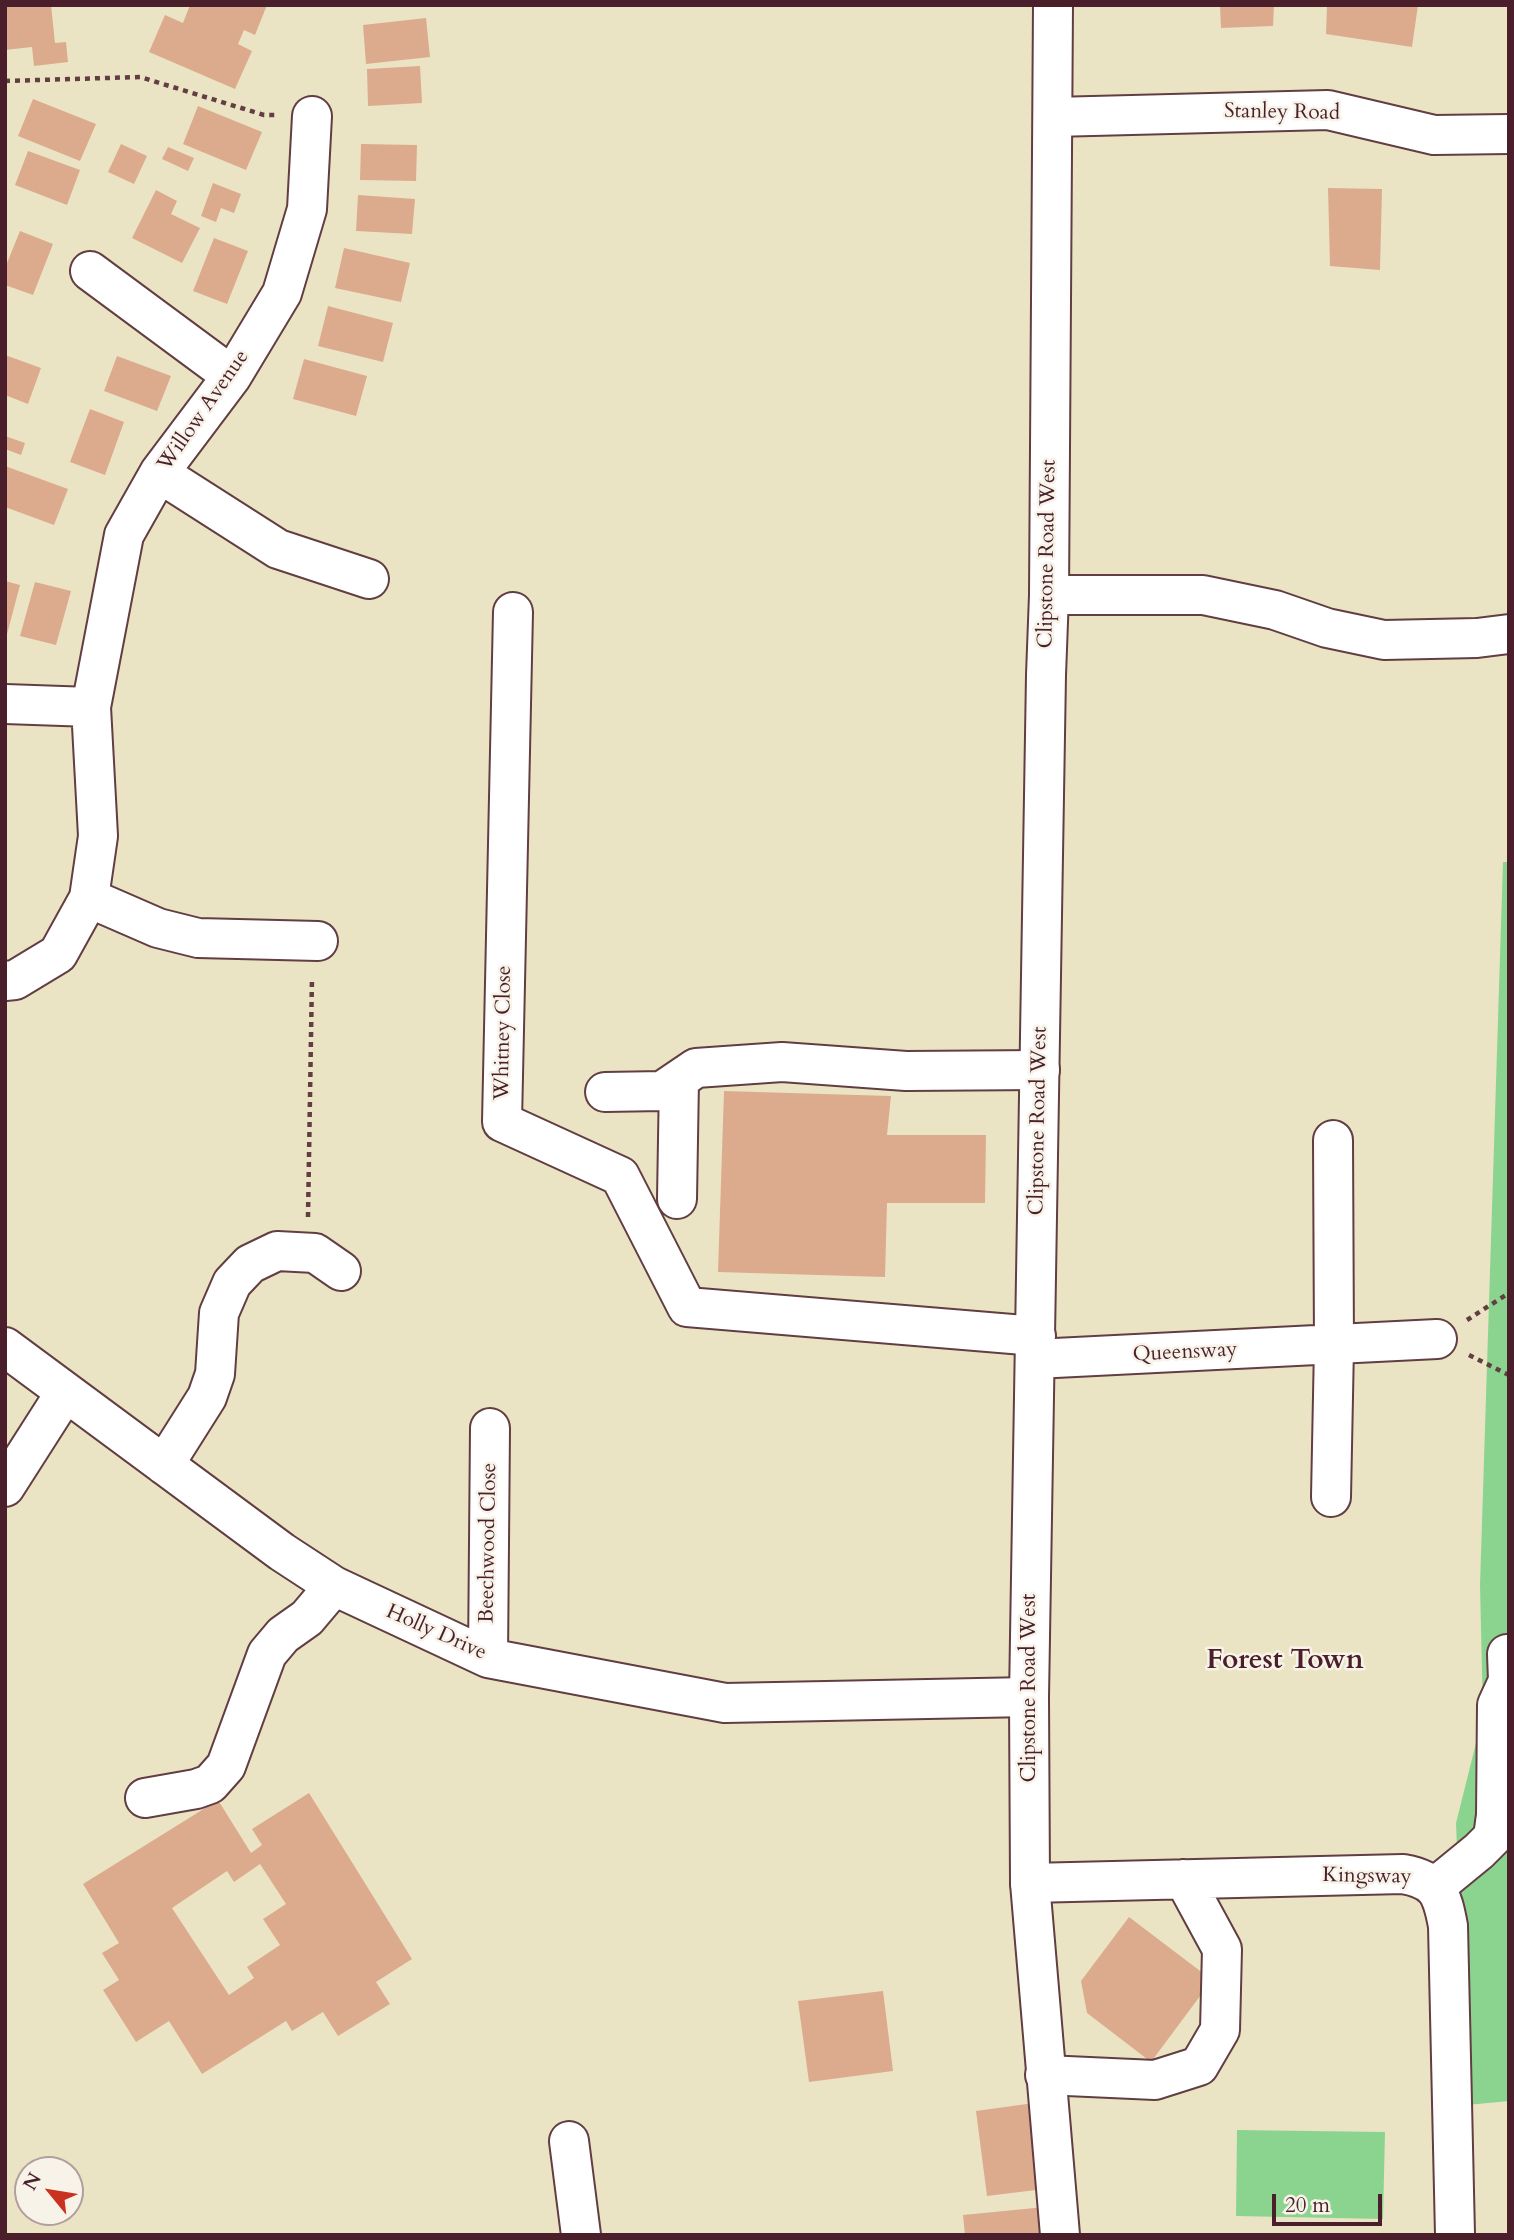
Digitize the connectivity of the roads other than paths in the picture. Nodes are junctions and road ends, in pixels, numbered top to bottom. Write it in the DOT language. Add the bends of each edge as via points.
graph roads {
  1 [pos="1053,5"];
  2 [pos="312,116"];
  3 [pos="1053,117"];
  4 [pos="1509,134"];
  5 [pos="90,271"];
  6 [pos="232,376"];
  7 [pos="159,473"];
  8 [pos="369,579"];
  9 [pos="1049,595"];
  10 [pos="513,612"];
  11 [pos="1509,634"];
  12 [pos="5,704"];
  13 [pos="91,707"];
  14 [pos="89,898"];
  15 [pos="316,941"];
  16 [pos="5,981"];
  17 [pos="1040,1070"];
  18 [pos="679,1080"];
  19 [pos="605,1092"];
  20 [pos="1333,1140"];
  21 [pos="677,1199"];
  22 [pos="341,1271"];
  23 [pos="1437,1339"];
  24 [pos="1334,1346"];
  25 [pos="5,1347"];
  26 [pos="1036,1347"];
  27 [pos="65,1392"];
  28 [pos="490,1428"];
  29 [pos="164,1465"];
  30 [pos="5,1487"];
  31 [pos="1331,1497"];
  32 [pos="334,1586"];
  33 [pos="1509,1654"];
  34 [pos="488,1658"];
  35 [pos="1029,1697"];
  36 [pos="145,1798"];
  37 [pos="1184,1879"];
  38 [pos="1030,1883"];
  39 [pos="1435,1887"];
  40 [pos="1045,2075"];
  41 [pos="569,2141"];
  42 [pos="581,2235"];
  43 [pos="1060,2235"];
  44 [pos="1455,2235"];
  1 -- 3 [label="street, Clipstone Road West"];
  2 -- 6 [label="street, Willow Avenue" via="307,209 282,293"];
  3 -- 4 [label="street, Stanley Road" via="1328,110 1434,135"];
  3 -- 9 [label="street, Clipstone Road West"];
  5 -- 6 [label="street"];
  6 -- 7 [label="street, Willow Avenue"];
  7 -- 8 [label="street" via="278,549"];
  7 -- 13 [label="street, Willow Avenue" via="124,535"];
  9 -- 11 [label="street" via="1203,595 1384,640"];
  9 -- 17 [label="street, Clipstone Road West"];
  10 -- 26 [label="street, Whitney Close" via="502,1122 620,1176 687,1307"];
  12 -- 13 [label="street"];
  13 -- 14 [label="street, Willow Avenue" via="98,836"];
  14 -- 15 [label="street" via="158,928 198,938"];
  14 -- 16 [label="street, Willow Avenue" via="58,954 15,980"];
  17 -- 18 [label="street" via="906,1071 782,1062 696,1069"];
  17 -- 26 [label="street, Clipstone Road West"];
  18 -- 19 [label="street" via="663,1091"];
  18 -- 21 [label="street"];
  20 -- 24 [label="street"];
  22 -- 29 [label="street" via="315,1253 277,1251 250,1264 232,1283 219,1313 215,1374 207,1397"];
  23 -- 24 [label="street, Queensway"];
  24 -- 26 [label="street, Queensway"];
  24 -- 31 [label="street"];
  25 -- 27 [label="street, Holly Drive"];
  26 -- 35 [label="street, Clipstone Road West"];
  27 -- 29 [label="street, Holly Drive"];
  27 -- 30 [label="street"];
  28 -- 34 [label="street, Beechwood Close"];
  29 -- 32 [label="street, Holly Drive"];
  32 -- 34 [label="street, Holly Drive"];
  32 -- 36 [label="street" via="267,1654 226,1766 210,1784"];
  33 -- 39 [label="street" via="1508,1681 1497,1704 1493,1837"];
  34 -- 35 [label="street, Holly Drive" via="725,1703"];
  35 -- 38 [label="street, Clipstone Road West"];
  37 -- 38 [label="street, Kingsway"];
  37 -- 39 [label="street, Kingsway" via="1403,1874 1421,1877"];
  37 -- 40 [label="street" via="1222,1949 1220,2030 1199,2066 1155,2080"];
  38 -- 40 [label="street, Clipstone Road West"];
  39 -- 44 [label="street, Kingsway" via="1444,1902 1448,1926"];
  40 -- 43 [label="street, Clipstone Road West"];
  41 -- 42 [label="street"];
}
